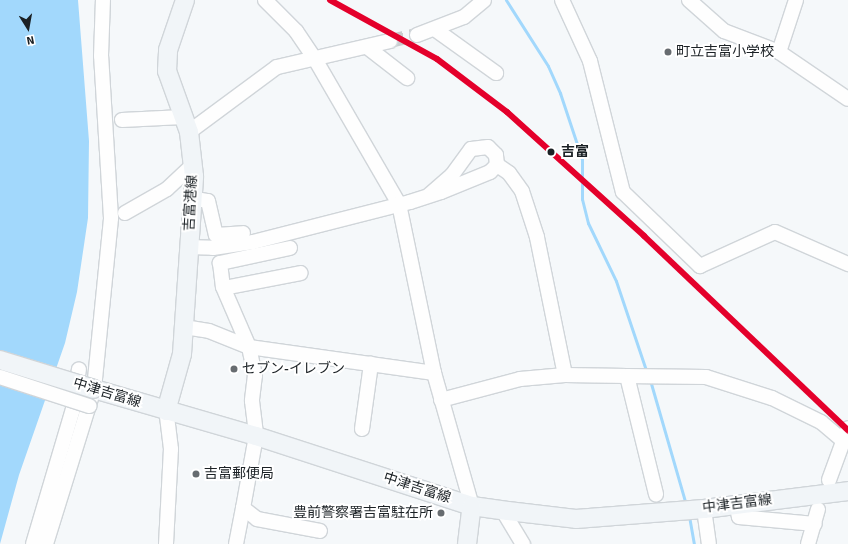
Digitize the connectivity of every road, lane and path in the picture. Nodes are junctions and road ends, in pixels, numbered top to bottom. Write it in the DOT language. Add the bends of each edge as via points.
graph roads {
  1 [pos="103,0"];
  2 [pos="185,0"];
  3 [pos="265,0"];
  4 [pos="484,0"];
  5 [pos="562,0"];
  6 [pos="689,0"];
  7 [pos="796,0"];
  8 [pos="436,30"];
  9 [pos="418,35"];
  10 [pos="390,41"];
  11 [pos="367,47"];
  12 [pos="779,52"];
  13 [pos="315,59"];
  14 [pos="496,73"];
  15 [pos="407,78"];
  16 [pos="848,99"];
  17 [pos="122,120"];
  18 [pos="186,124"];
  19 [pos="193,165"];
  20 [pos="497,165"];
  21 [pos="429,195"];
  22 [pos="192,198"];
  23 [pos="399,204"];
  24 [pos="125,213"];
  25 [pos="243,233"];
  26 [pos="189,248"];
  27 [pos="290,248"];
  28 [pos="848,264"];
  29 [pos="301,273"];
  30 [pos="224,288"];
  31 [pos="184,328"];
  32 [pos="249,347"];
  33 [pos="0,360"];
  34 [pos="371,364"];
  35 [pos="79,369"];
  36 [pos="434,373"];
  37 [pos="565,376"];
  38 [pos="627,376"];
  39 [pos="0,378"];
  40 [pos="91,397"];
  41 [pos="441,400"];
  42 [pos="166,412"];
  43 [pos="362,429"];
  44 [pos="846,434"];
  45 [pos="256,436"];
  46 [pos="829,480"];
  47 [pos="848,491"];
  48 [pos="656,494"];
  49 [pos="736,504"];
  50 [pos="472,506"];
  51 [pos="243,508"];
  52 [pos="704,509"];
  53 [pos="818,509"];
  54 [pos="503,510"];
  55 [pos="815,524"];
  56 [pos="320,531"];
  57 [pos="33,544"];
  58 [pos="46,544"];
  59 [pos="166,544"];
  60 [pos="236,544"];
  61 [pos="467,544"];
  62 [pos="523,544"];
  63 [pos="709,544"];
  64 [pos="808,544"];
  1 -- 40 [label="street" via="101,56 111,218"];
  2 -- 18 [label="main road, 吉富港線" via="172,32 167,64 174,96"];
  3 -- 13 [label="street" via="296,31"];
  4 -- 8 [label="street" via="464,17"];
  5 -- 28 [label="street" via="590,61 622,192 700,266 775,232"];
  6 -- 12 [label="street" via="724,31"];
  7 -- 12 [label="street"];
  8 -- 9 [label="street"];
  8 -- 14 [label="street"];
  10 -- 11 [label="street"];
  11 -- 13 [label="street"];
  11 -- 15 [label="street"];
  12 -- 16 [label="street"];
  13 -- 18 [label="street" via="271,70"];
  13 -- 23 [label="street"];
  17 -- 18 [label="street"];
  18 -- 19 [label="main road, 吉富港線"];
  19 -- 22 [label="main road, 吉富港線"];
  19 -- 24 [label="street" via="167,189"];
  20 -- 21 [label="street" via="483,175"];
  20 -- 21 [label="street" via="493,150 476,147"];
  20 -- 37 [label="street" via="515,180 535,231"];
  21 -- 23 [label="street"];
  22 -- 25 [label="street" via="208,201 216,235"];
  22 -- 26 [label="main road, 吉富港線"];
  23 -- 26 [label="street" via="298,228 253,242 213,248"];
  23 -- 36 [label="street"];
  26 -- 31 [label="main road, 吉富港線"];
  27 -- 30 [label="street" via="220,263"];
  29 -- 30 [label="street"];
  30 -- 32 [label="street"];
  31 -- 32 [label="street" via="209,331"];
  31 -- 42 [label="main road, 吉富港線" via="182,354"];
  32 -- 34 [label="street"];
  32 -- 45 [label="street" via="256,375 252,401"];
  33 -- 40 [label="main road, 中津吉富線, bridge"];
  34 -- 36 [label="street"];
  34 -- 43 [label="street"];
  35 -- 57 [label="street" via="69,424"];
  36 -- 41 [label="street"];
  37 -- 38 [label="street"];
  37 -- 41 [label="street" via="520,379"];
  38 -- 44 [label="street" via="706,377 772,398"];
  38 -- 48 [label="street"];
  39 -- 40 [label="street, bridge"];
  40 -- 42 [label="main road, 中津吉富線"];
  40 -- 58 [label="street"];
  41 -- 50 [label="street"];
  42 -- 45 [label="main road, 中津吉富線"];
  42 -- 59 [label="street" via="171,450"];
  44 -- 46 [label="street"];
  45 -- 50 [label="main road, 中津吉富線"];
  45 -- 51 [label="street"];
  47 -- 49 [label="main road, 中津吉富線"];
  49 -- 52 [label="main road, 中津吉富線"];
  49 -- 55 [label="street" via="739,517"];
  50 -- 54 [label="main road, 中津吉富線"];
  50 -- 61 [label="main road"];
  51 -- 56 [label="street" via="257,518"];
  51 -- 60 [label="street"];
  52 -- 54 [label="main road, 中津吉富線" via="576,519"];
  52 -- 63 [label="street"];
  53 -- 55 [label="street"];
  54 -- 62 [label="street"];
  55 -- 64 [label="street"];
}
